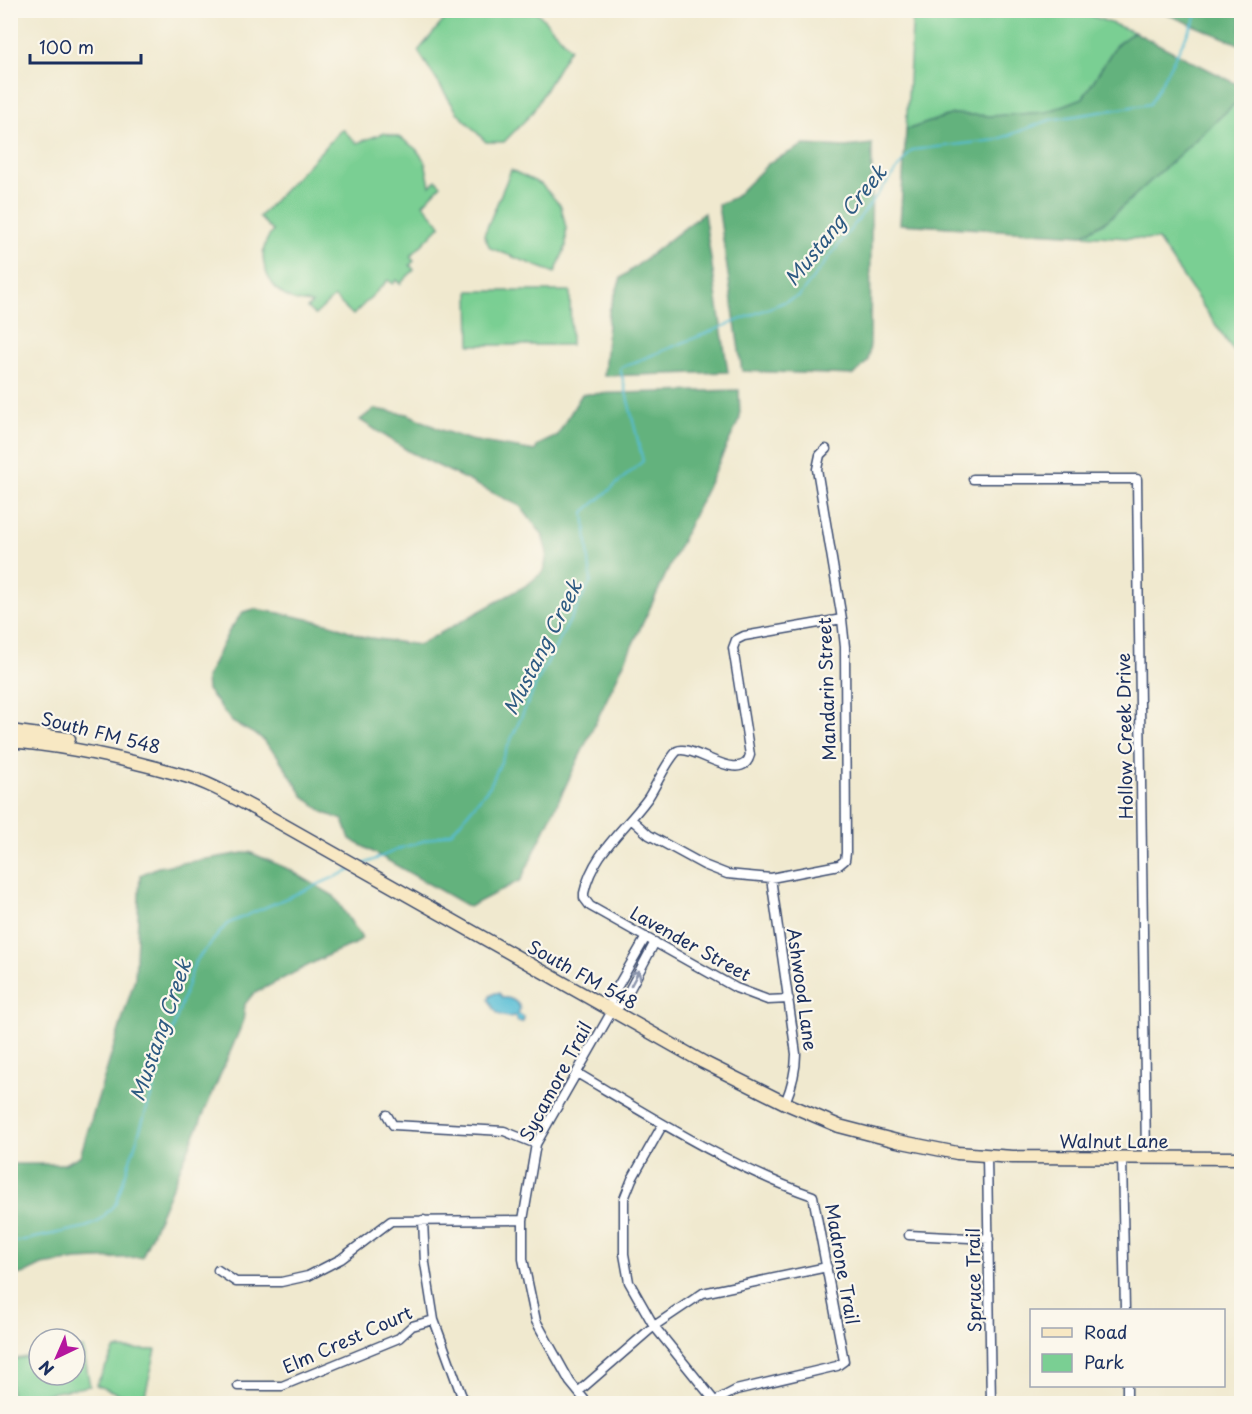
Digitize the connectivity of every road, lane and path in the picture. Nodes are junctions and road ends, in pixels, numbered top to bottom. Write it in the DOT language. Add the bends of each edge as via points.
graph roads {
  1 [pos="826,449"];
  2 [pos="973,479"];
  3 [pos="842,620"];
  4 [pos="10,731"];
  5 [pos="10,741"];
  6 [pos="181,774"];
  7 [pos="632,819"];
  8 [pos="771,878"];
  9 [pos="650,939"];
  10 [pos="789,999"];
  11 [pos="612,1011"];
  12 [pos="577,1073"];
  13 [pos="784,1103"];
  14 [pos="387,1115"];
  15 [pos="663,1125"];
  16 [pos="536,1144"];
  17 [pos="987,1156"];
  18 [pos="1122,1158"];
  19 [pos="1146,1158"];
  20 [pos="1242,1158"];
  21 [pos="423,1220"];
  22 [pos="523,1220"];
  23 [pos="909,1235"];
  24 [pos="989,1239"];
  25 [pos="827,1267"];
  26 [pos="218,1270"];
  27 [pos="1125,1309"];
  28 [pos="434,1320"];
  29 [pos="654,1326"];
  30 [pos="238,1386"];
  31 [pos="1127,1387"];
  32 [pos="578,1392"];
  33 [pos="716,1402"];
  34 [pos="466,1404"];
  35 [pos="588,1404"];
  36 [pos="991,1404"];
  37 [pos="1127,1404"];
  1 -- 3 [label="street, Mandarin Street" via="820,455 817,469"];
  2 -- 19 [label="street, Hollow Creek Drive" via="1137,479"];
  3 -- 7 [label="street" via="736,640 733,648 750,755 747,763 720,763 681,749"];
  3 -- 8 [label="street, Mandarin Street" via="845,860 839,865"];
  4 -- 6 [label="main road, South FM 548" via="91,744 174,768"];
  5 -- 6 [label="main road, South FM 548" via="79,749"];
  6 -- 11 [label="main road, South FM 548" via="234,798"];
  7 -- 8 [label="street" via="650,835 715,869"];
  7 -- 9 [label="street, Lavender Street" via="602,851 585,887 584,898 590,906"];
  8 -- 10 [label="street, Ashwood Lane"];
  9 -- 10 [label="street, Lavender Street" via="747,993 768,1000"];
  9 -- 11 [label="street, Sycamore Trail" via="622,1004"];
  10 -- 13 [label="street, Ashwood Lane" via="796,1070"];
  11 -- 12 [label="street, Sycamore Trail"];
  11 -- 13 [label="main road, South FM 548"];
  12 -- 15 [label="street, Madrone Trail"];
  12 -- 16 [label="street, Sycamore Trail"];
  13 -- 17 [label="main road, South FM 548" via="851,1129 916,1145"];
  14 -- 16 [label="street" via="393,1125 504,1131"];
  15 -- 25 [label="street, Madrone Trail" via="775,1183 813,1196"];
  15 -- 29 [label="street" via="624,1199 624,1254 629,1282"];
  16 -- 22 [label="street, Sycamore Trail"];
  17 -- 18 [label="main road, Walnut Lane"];
  17 -- 24 [label="street, Spruce Trail"];
  18 -- 19 [label="main road, Walnut Lane"];
  18 -- 27 [label="street"];
  19 -- 20 [label="main road, Walnut Lane"];
  21 -- 22 [label="street"];
  21 -- 26 [label="street" via="391,1221 341,1259 308,1276 281,1282 236,1282"];
  21 -- 28 [label="street"];
  22 -- 32 [label="street, Sycamore Trail" via="523,1259 536,1321"];
  23 -- 24 [label="street"];
  24 -- 36 [label="street, Spruce Trail"];
  25 -- 29 [label="street" via="703,1293"];
  25 -- 33 [label="street, Madrone Trail" via="844,1361 837,1366 736,1390"];
  28 -- 30 [label="street, Elm Crest Court" via="412,1326 399,1338 282,1386"];
  28 -- 34 [label="street"];
  29 -- 32 [label="street"];
  29 -- 33 [label="street"];
  31 -- 37 [label="street"];
  32 -- 35 [label="street, Sycamore Trail"];
}
